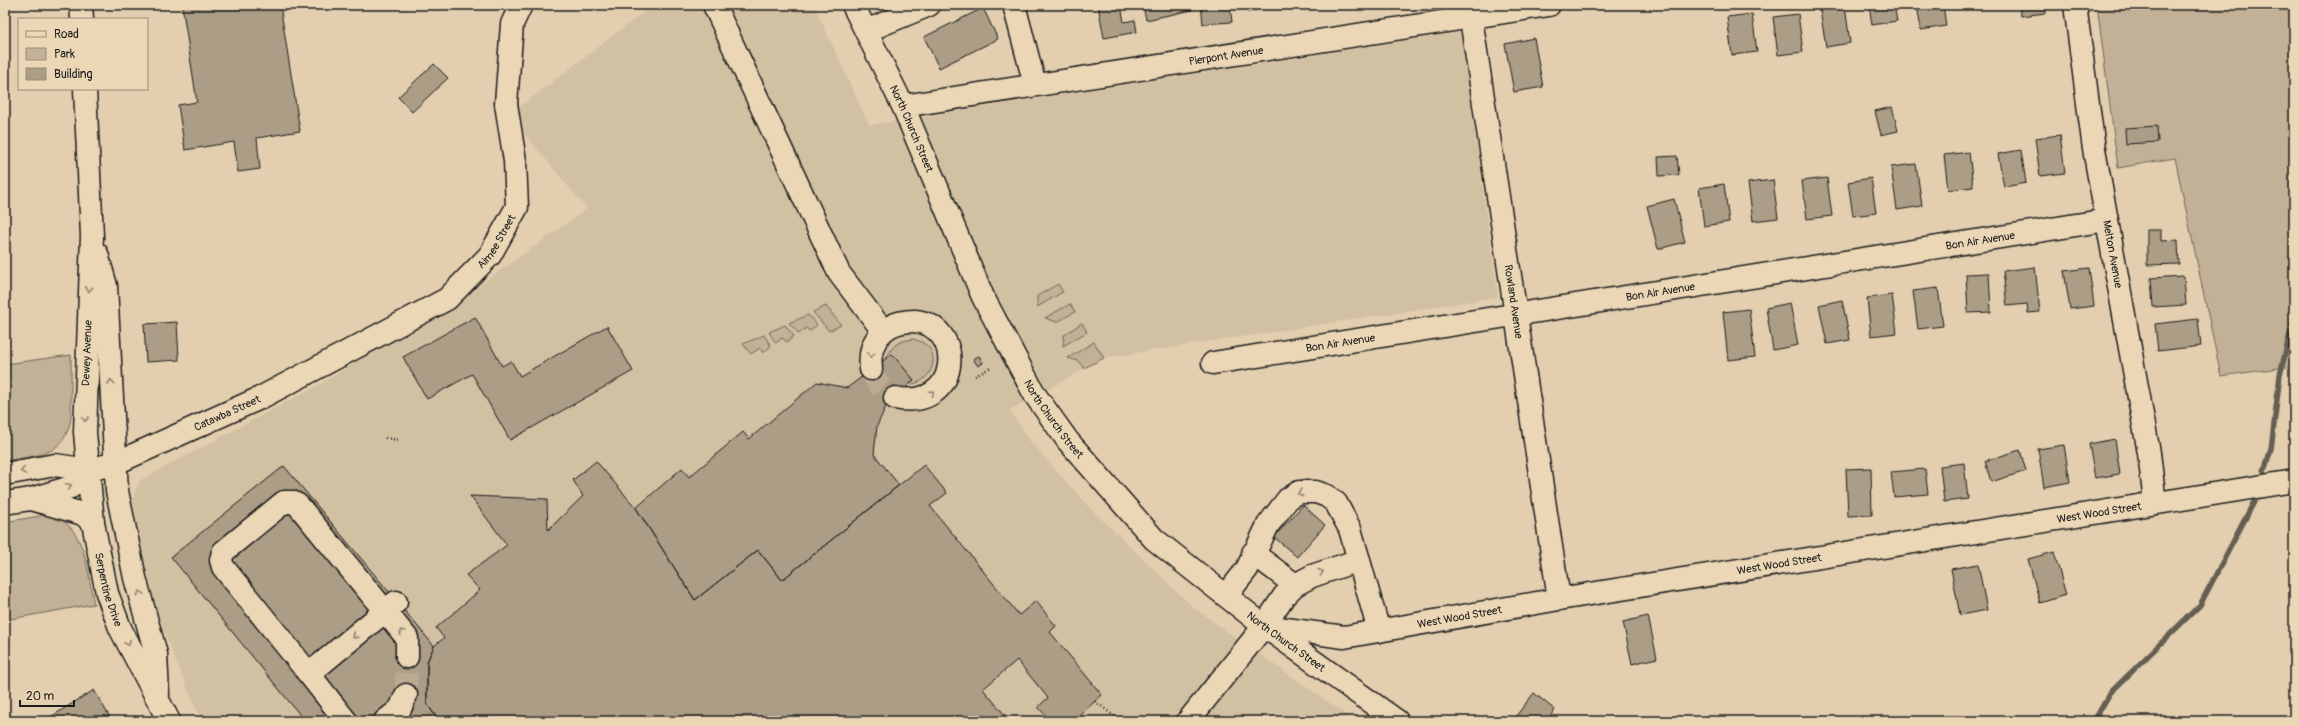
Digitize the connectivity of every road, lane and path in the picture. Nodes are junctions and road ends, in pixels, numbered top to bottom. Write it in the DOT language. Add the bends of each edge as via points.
graph roads {
  1 [pos="81,5"];
  2 [pos="521,5"];
  3 [pos="714,5"];
  4 [pos="853,5"];
  5 [pos="929,5"];
  6 [pos="1014,5"];
  7 [pos="1549,5"];
  8 [pos="2075,5"];
  9 [pos="1470,11"];
  10 [pos="82,18"];
  11 [pos="866,31"];
  12 [pos="1035,85"];
  13 [pos="85,90"];
  14 [pos="903,106"];
  15 [pos="2107,220"];
  16 [pos="92,236"];
  17 [pos="1518,315"];
  18 [pos="883,331"];
  19 [pos="360,344"];
  20 [pos="1213,363"];
  21 [pos="990,368"];
  22 [pos="871,369"];
  23 [pos="975,376"];
  24 [pos="895,398"];
  25 [pos="384,438"];
  26 [pos="400,440"];
  27 [pos="116,463"];
  28 [pos="89,470"];
  29 [pos="5,474"];
  30 [pos="2294,481"];
  31 [pos="31,499"];
  32 [pos="5,503"];
  33 [pos="2155,503"];
  34 [pos="93,523"];
  35 [pos="1253,553"];
  36 [pos="1359,560"];
  37 [pos="1295,585"];
  38 [pos="1226,596"];
  39 [pos="1559,599"];
  40 [pos="390,607"];
  41 [pos="1264,626"];
  42 [pos="1379,630"];
  43 [pos="407,657"];
  44 [pos="309,674"];
  45 [pos="406,695"];
  46 [pos="158,700"];
  47 [pos="1095,701"];
  48 [pos="169,721"];
  49 [pos="346,721"];
  50 [pos="385,721"];
  51 [pos="1120,721"];
  52 [pos="1188,721"];
  53 [pos="1397,721"];
  1 -- 10 [label="street"];
  2 -- 19 [label="street, Aimee Street" via="512,24 506,104 515,161 517,207 490,255 447,298"];
  3 -- 18 [label="street" via="838,273"];
  4 -- 11 [label="street, North Church Street"];
  5 -- 11 [label="street"];
  6 -- 12 [label="street"];
  7 -- 9 [label="street, Pierpont Avenue"];
  8 -- 15 [label="street, Melton Avenue"];
  9 -- 12 [label="street, Pierpont Avenue"];
  9 -- 17 [label="street, Rowland Avenue"];
  11 -- 14 [label="street, North Church Street"];
  12 -- 14 [label="street, Pierpont Avenue"];
  13 -- 16 [label="street, Dewey Avenue"];
  14 -- 38 [label="street, North Church Street" via="983,297 1035,395 1068,441 1148,533"];
  15 -- 17 [label="street, Bon Air Avenue"];
  15 -- 33 [label="street, Melton Avenue"];
  27 -- 16 [label="street, Dewey Avenue, one-way" via="106,286"];
  16 -- 28 [label="street, Dewey Avenue, one-way" via="85,407"];
  17 -- 20 [label="street, Bon Air Avenue"];
  17 -- 39 [label="street, Rowland Avenue"];
  18 -- 22 [label="street, one-way" via="872,348"];
  24 -- 18 [label="street, one-way" via="908,401 921,399 942,385 948,373 948,347 942,336 932,327 920,322 894,324"];
  19 -- 27 [label="street, Catawba Street" via="260,398"];
  21 -- 23 [label="path"];
  25 -- 26 [label="path"];
  27 -- 28 [label="street, Catawba Street"];
  46 -- 27 [label="street, Serpentine Drive, one-way" via="156,654 135,578 122,516"];
  28 -- 29 [label="street, Catawba Street, one-way" via="55,465"];
  31 -- 28 [label="street, Catawba Street, one-way" via="71,487"];
  28 -- 34 [label="street, Serpentine Drive"];
  30 -- 33 [label="street, West Wood Street"];
  31 -- 32 [label="street, Catawba Street"];
  31 -- 34 [label="street, Catawba Street" via="83,514"];
  33 -- 39 [label="street, West Wood Street"];
  34 -- 46 [label="street, Serpentine Drive, one-way" via="107,593 120,628"];
  36 -- 35 [label="street, one-way" via="1350,529 1336,503 1327,496 1305,491 1294,495 1268,525"];
  35 -- 37 [label="street"];
  35 -- 38 [label="street" via="1247,569"];
  37 -- 36 [label="street, one-way" via="1312,576"];
  36 -- 42 [label="street"];
  37 -- 41 [label="street" via="1284,596"];
  38 -- 41 [label="street, North Church Street"];
  39 -- 42 [label="street, West Wood Street"];
  43 -- 40 [label="street, one-way" via="407,638"];
  40 -- 44 [label="street, one-way"];
  40 -- 44 [label="street" via="298,505 292,502 284,502 223,552 223,567"];
  41 -- 42 [label="street, West Wood Street" via="1336,637"];
  41 -- 52 [label="street"];
  41 -- 53 [label="street, North Church Street"];
  44 -- 49 [label="street"];
  45 -- 50 [label="street" via="400,709"];
  46 -- 48 [label="street, Serpentine Drive"];
  47 -- 51 [label="path"];
}
